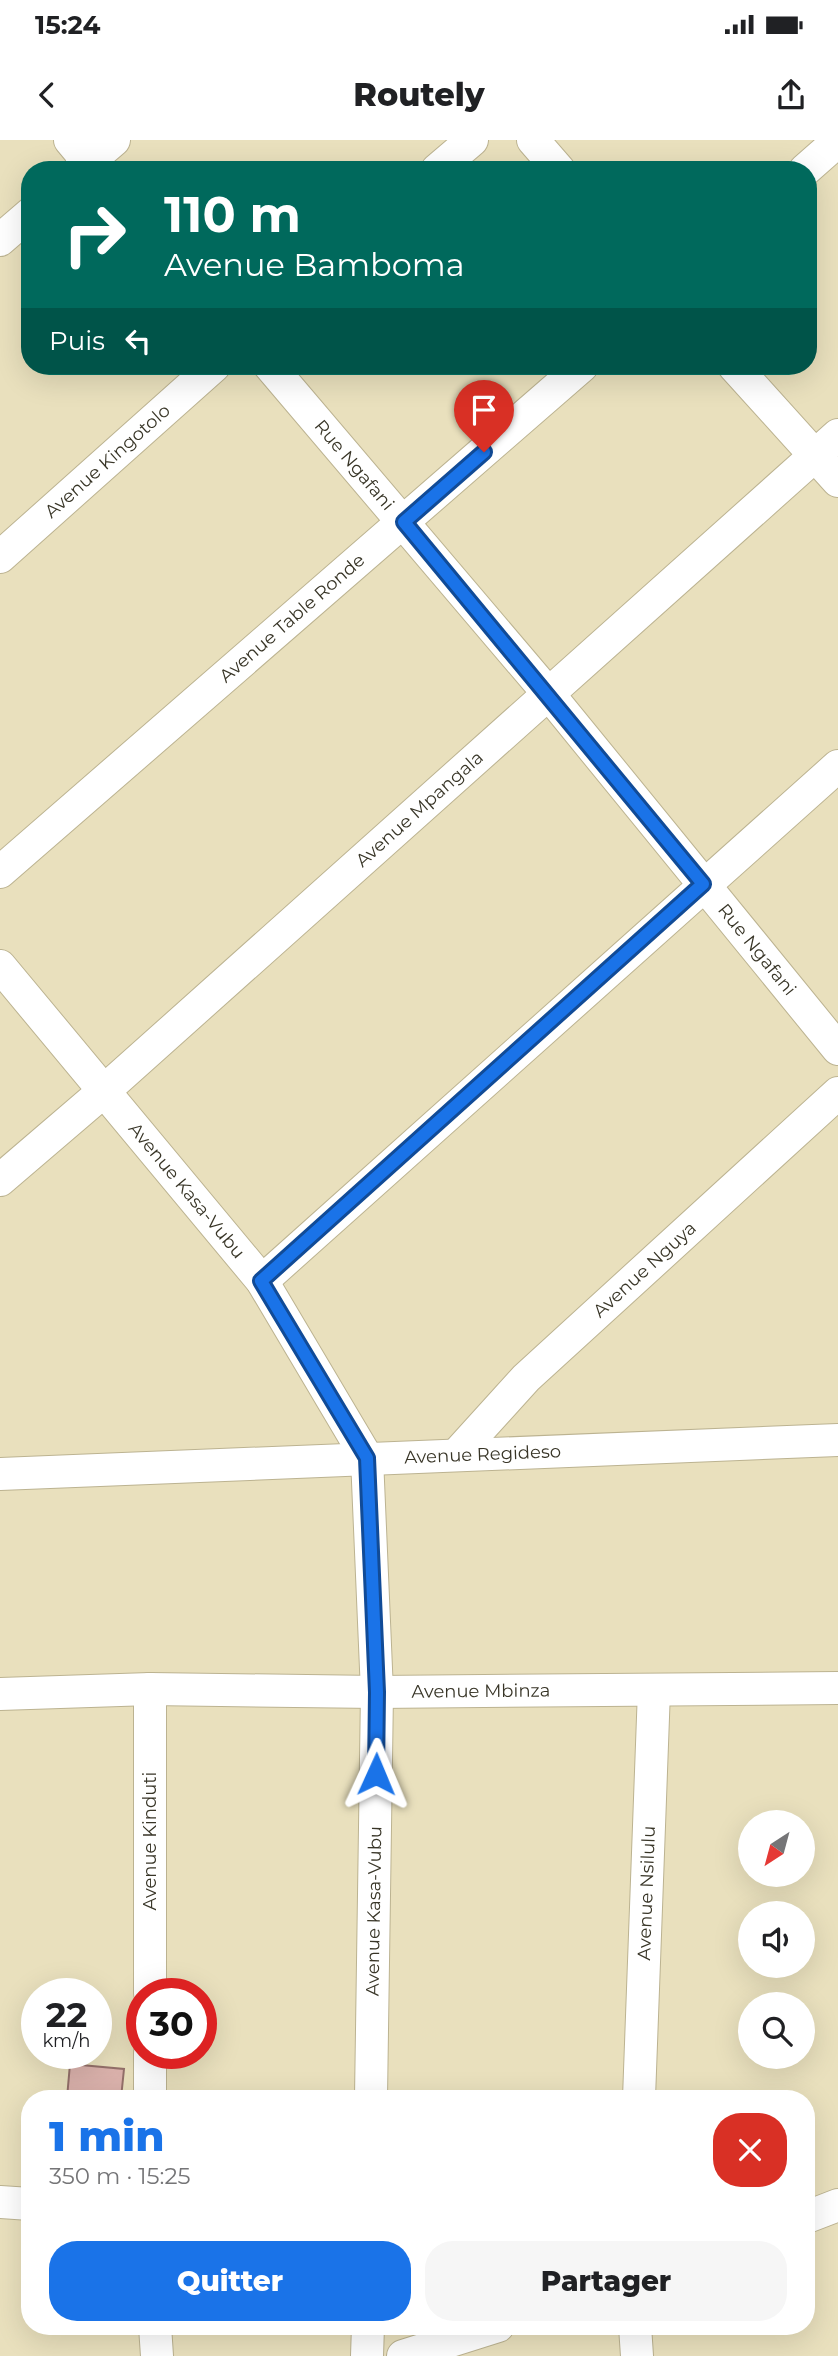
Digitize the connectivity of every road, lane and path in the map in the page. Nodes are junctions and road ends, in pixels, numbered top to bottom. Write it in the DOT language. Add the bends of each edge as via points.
graph roads {
  1 [pos="114,140"];
  2 [pos="471,140"];
  3 [pos="533,140"];
  4 [pos="830,148"];
  5 [pos="83,160"];
  6 [pos="448,161"];
  7 [pos="551,161"];
  8 [pos="815,161"];
  9 [pos="21,222"];
  10 [pos="0,240"];
  11 [pos="204,375"];
  12 [pos="278,375"];
  13 [pos="572,375"];
  14 [pos="745,375"];
  15 [pos="827,445"];
  16 [pos="838,481"];
  17 [pos="404,522"];
  18 [pos="0,557"];
  19 [pos="547,692"];
  20 [pos="838,766"];
  21 [pos="0,872"];
  22 [pos="703,884"];
  23 [pos="0,966"];
  24 [pos="838,1049"];
  25 [pos="104,1091"];
  26 [pos="838,1093"];
  27 [pos="0,1180"];
  28 [pos="261,1281"];
  29 [pos="838,1440"];
  30 [pos="458,1453"];
  31 [pos="367,1458"];
  32 [pos="0,1474"];
  33 [pos="838,1688"];
  34 [pos="150,1689"];
  35 [pos="654,1690"];
  36 [pos="377,1692"];
  37 [pos="0,1694"];
  38 [pos="150,1978"];
  39 [pos="150,2069"];
  40 [pos="150,2090"];
  41 [pos="371,2090"];
  42 [pos="639,2090"];
  43 [pos="0,2202"];
  44 [pos="21,2203"];
  45 [pos="838,2205"];
  46 [pos="815,2214"];
  47 [pos="156,2335"];
  48 [pos="368,2335"];
  49 [pos="470,2335"];
  50 [pos="636,2335"];
  51 [pos="157,2356"];
  52 [pos="367,2356"];
  53 [pos="404,2356"];
  54 [pos="637,2356"];
  1 -- 5 [label="street"];
  2 -- 6 [label="street"];
  3 -- 7 [label="street"];
  4 -- 8 [label="street"];
  9 -- 10 [label="street"];
  11 -- 18 [label="street, Avenue Kingotolo"];
  12 -- 17 [label="street, Rue Ngafani"];
  13 -- 17 [label="street, Avenue Table Ronde"];
  14 -- 15 [label="street"];
  15 -- 16 [label="street"];
  15 -- 19 [label="street, Avenue Mpangala"];
  17 -- 19 [label="street, Rue Ngafani"];
  17 -- 21 [label="street, Avenue Table Ronde"];
  19 -- 22 [label="street, Rue Ngafani"];
  19 -- 25 [label="street, Avenue Mpangala"];
  20 -- 22 [label="street"];
  22 -- 24 [label="street, Rue Ngafani"];
  22 -- 28 [label="street"];
  23 -- 25 [label="street, Avenue Kasa-Vubu"];
  25 -- 27 [label="street, Avenue Mpangala"];
  25 -- 28 [label="street, Avenue Kasa-Vubu"];
  26 -- 30 [label="street, Avenue Nguya" via="526,1378"];
  28 -- 31 [label="street, Avenue Kasa-Vubu"];
  29 -- 30 [label="street, Avenue Regideso"];
  30 -- 31 [label="street, Avenue Regideso"];
  31 -- 32 [label="street, Avenue Regideso"];
  31 -- 36 [label="street, Avenue Kasa-Vubu"];
  33 -- 35 [label="street, Avenue Mbinza"];
  34 -- 36 [label="street, Avenue Mbinza"];
  34 -- 37 [label="street, Avenue Mbinza"];
  34 -- 38 [label="street, Avenue Kinduti"];
  35 -- 36 [label="street, Avenue Mbinza"];
  35 -- 42 [label="street, Avenue Nsilulu"];
  36 -- 41 [label="street, Avenue Kasa-Vubu"];
  39 -- 40 [label="street"];
  43 -- 44 [label="street"];
  45 -- 46 [label="street"];
  47 -- 51 [label="street"];
  48 -- 52 [label="street"];
  49 -- 53 [label="street"];
  50 -- 54 [label="street"];
}
